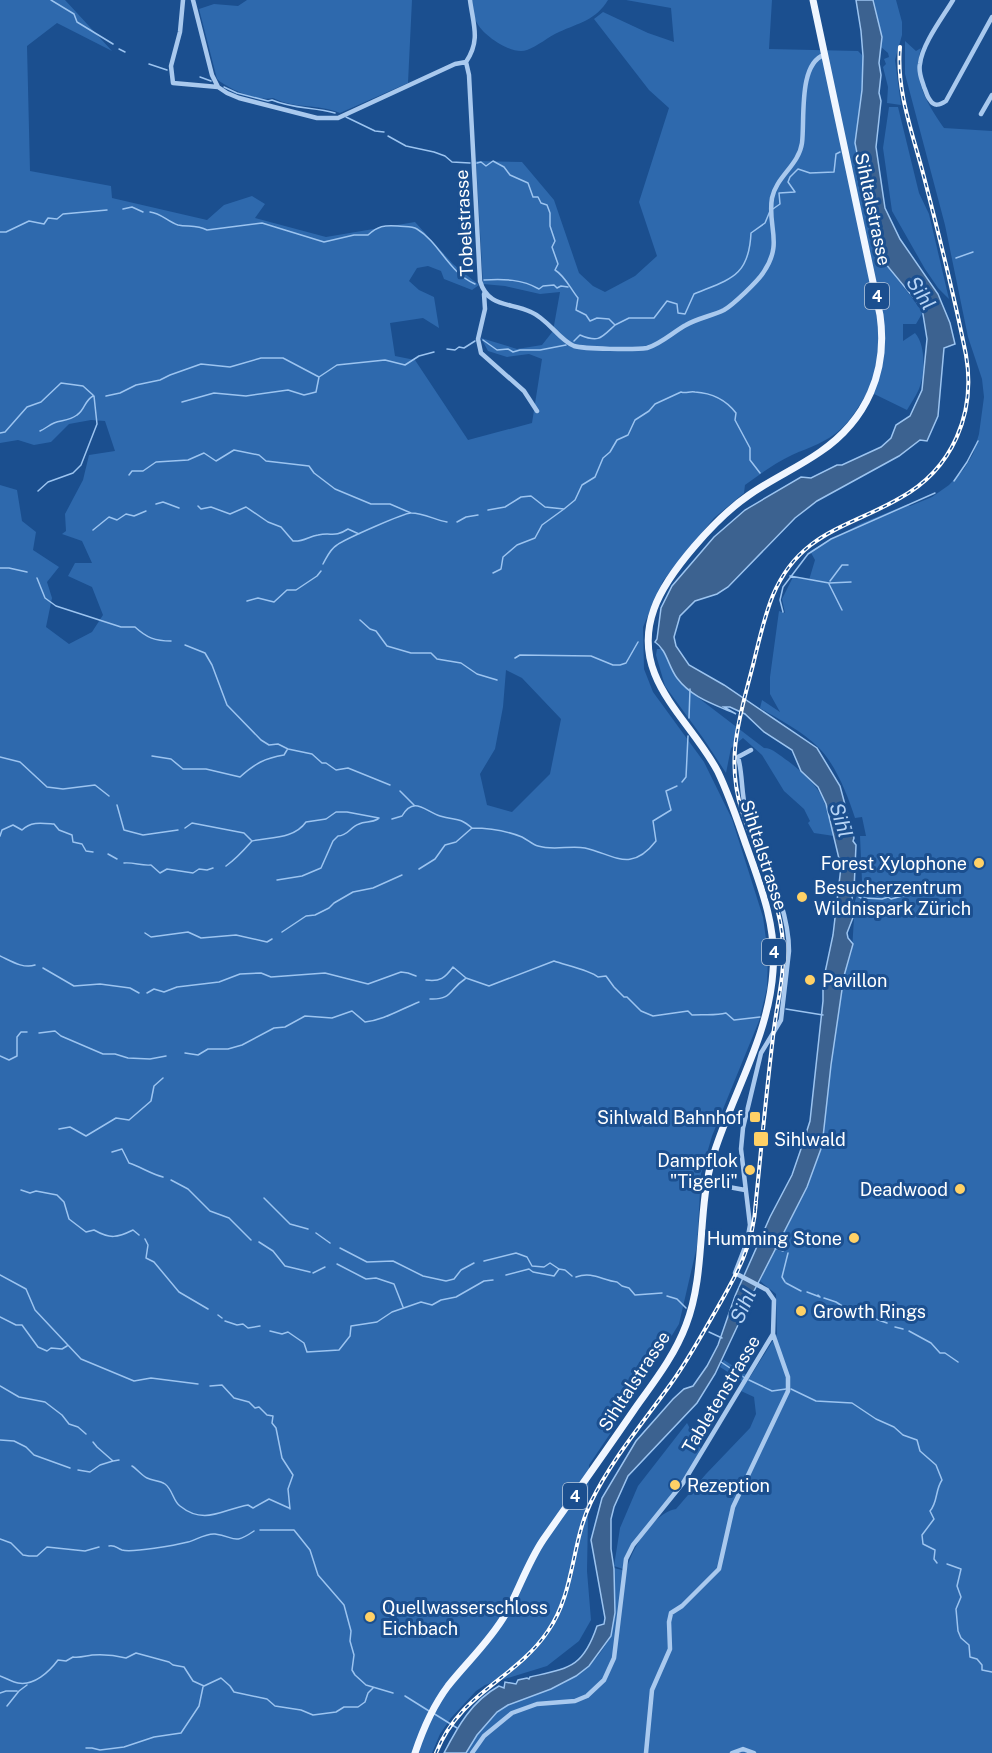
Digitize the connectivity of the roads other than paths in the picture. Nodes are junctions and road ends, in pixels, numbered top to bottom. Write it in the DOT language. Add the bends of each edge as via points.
graph roads {
  1 [pos="183,0"];
  2 [pos="193,0"];
  3 [pos="470,0"];
  4 [pos="813,0"];
  5 [pos="953,0"];
  6 [pos="992,17"];
  7 [pos="824,55"];
  8 [pos="466,62"];
  9 [pos="219,87"];
  10 [pos="992,95"];
  11 [pos="981,114"];
  12 [pos="484,294"];
  13 [pos="498,302"];
  14 [pos="485,309"];
  15 [pos="537,411"];
  16 [pos="751,750"];
  17 [pos="706,1183"];
  18 [pos="745,1190"];
  19 [pos="773,1334"];
  20 [pos="415,1753"];
  21 [pos="471,1753"];
  22 [pos="646,1753"];
  23 [pos="732,1753"];
  24 [pos="754,1753"];
  1 -- 9 [label="street" via="171,65 173,83"];
  2 -- 9 [label="street" via="212,75"];
  3 -- 8 [label="street" via="475,44"];
  4 -- 7 [label="main road, Sihltalstrasse / 4"];
  5 -- 6 [label="street" via="920,63 931,103 941,105 946,100"];
  7 -- 13 [label="street, Tobelstrasse" via="814,60 809,70 800,153 772,195 774,250 770,262 727,308 690,323 655,345 636,349 574,346 542,318"];
  7 -- 17 [label="main road, Sihltalstrasse / 4" via="880,315 882,351 876,380 862,411 837,439 749,494 718,522 666,585 649,628 650,657 657,680 706,752 725,788 762,889 773,936 773,973 766,1012"];
  8 -- 9 [label="street" via="328,119 239,98"];
  8 -- 12 [label="street, Tobelstrasse" via="480,282"];
  10 -- 11 [label="street"];
  12 -- 13 [label="street, Tobelstrasse"];
  12 -- 14 [label="street"];
  13 -- 14 [label="street"];
  14 -- 15 [label="street" via="478,339 481,353 524,391"];
  16 -- 18 [label="street" via="738,757 743,798 784,915 789,951 781,1020 763,1050 743,1128"];
  17 -- 18 [label="street"];
  17 -- 20 [label="main road, Sihltalstrasse / 4" via="695,1296 676,1346 540,1545 496,1629 439,1699"];
  18 -- 19 [label="street" via="750,1225 735,1273 762,1287 774,1300"];
  19 -- 21 [label="street, Tabletenstrasse" via="683,1483 626,1559 614,1658 604,1680 576,1701 537,1704 512,1713 484,1736"];
  19 -- 22 [label="street" via="788,1377 788,1391 733,1507 718,1569 671,1613 670,1649 652,1689"];
  23 -- 24 [label="street" via="743,1749"];
}
